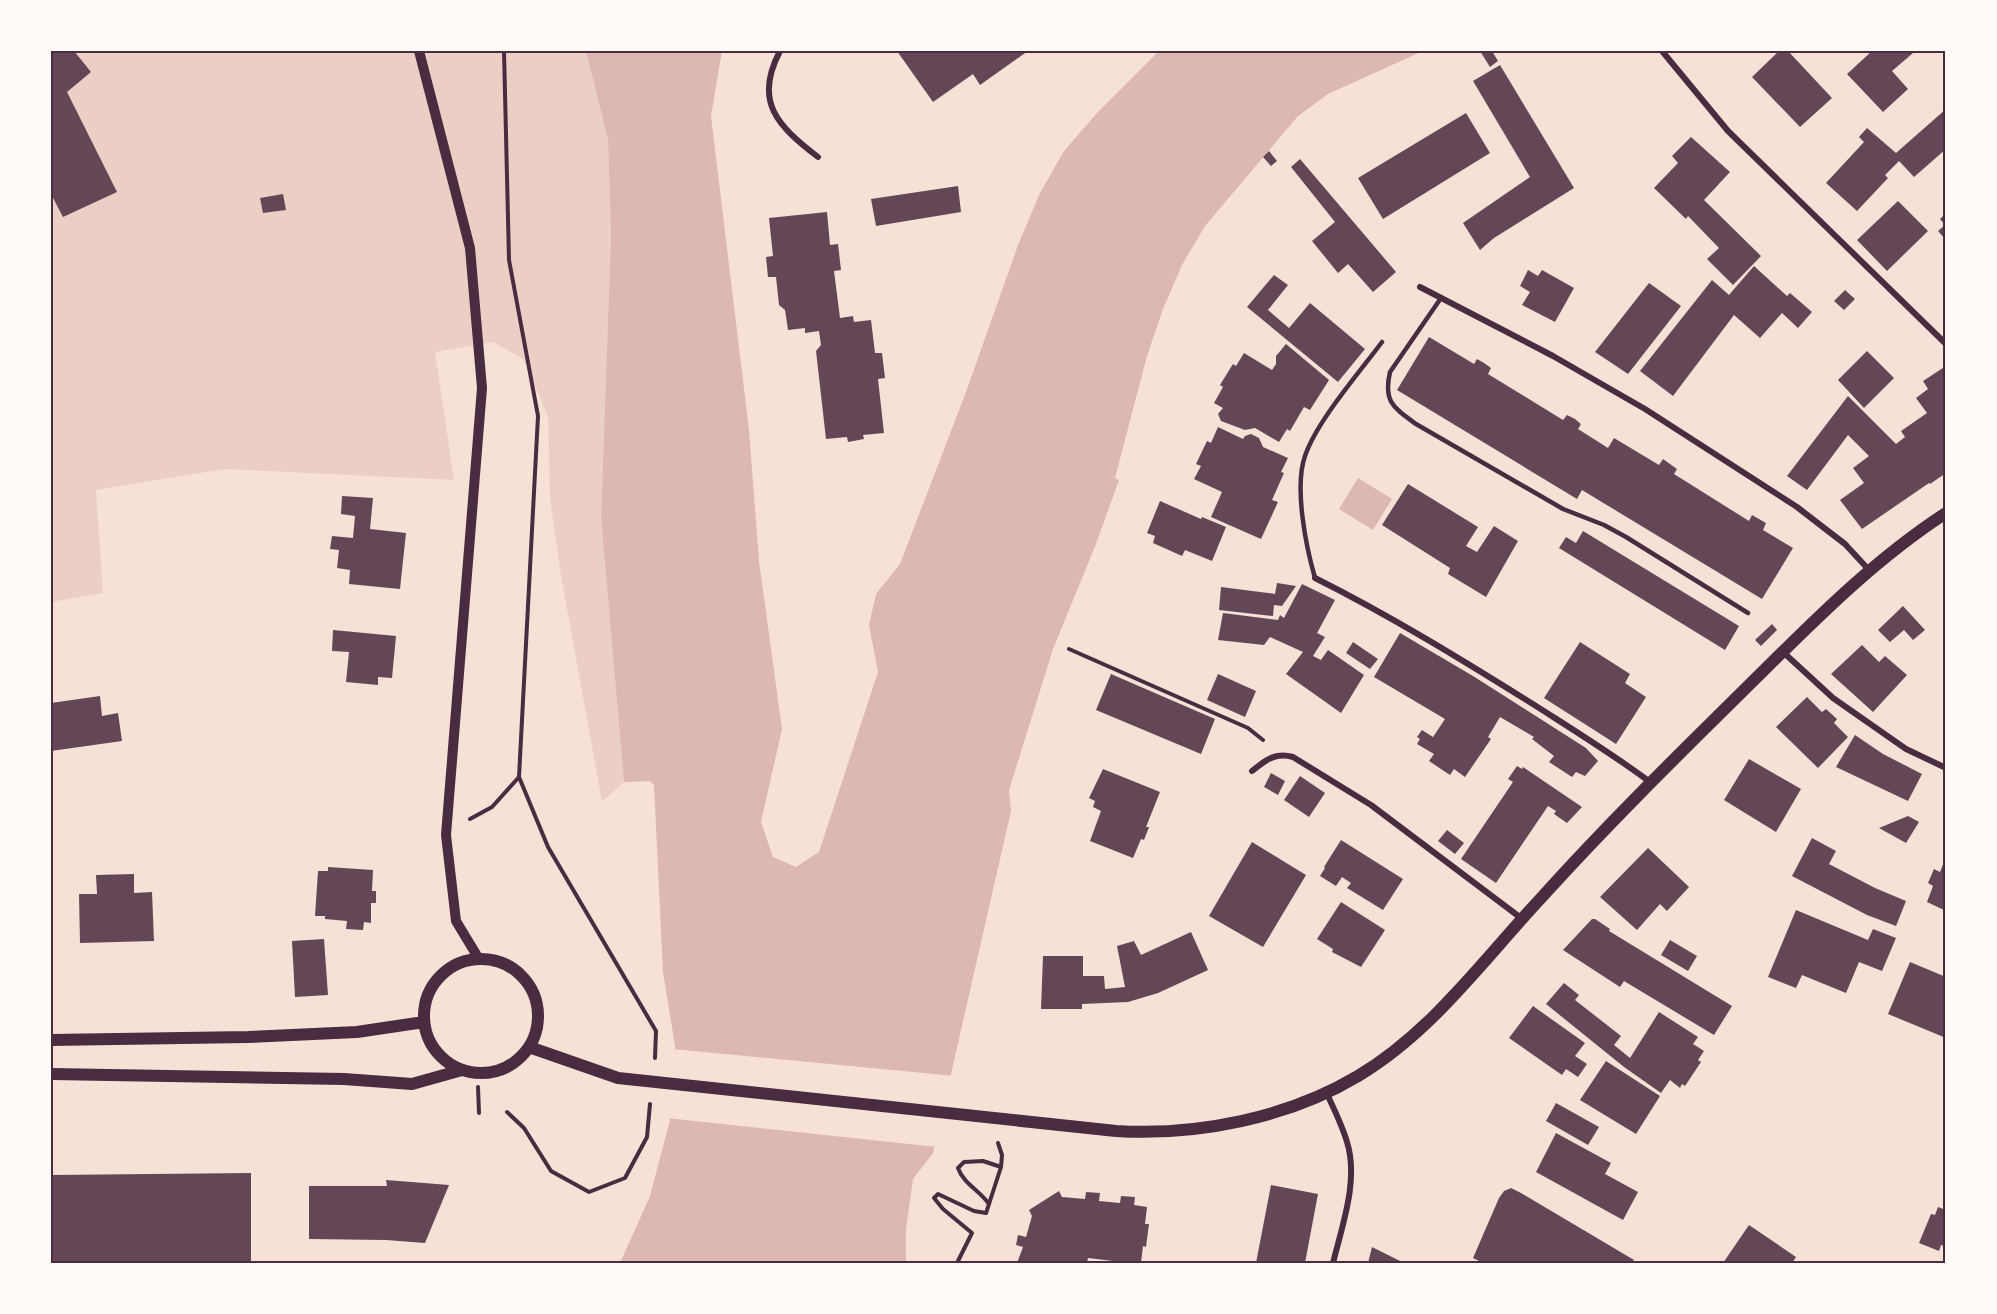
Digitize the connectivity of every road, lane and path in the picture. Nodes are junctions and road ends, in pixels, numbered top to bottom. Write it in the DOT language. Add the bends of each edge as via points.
graph roads {
  1 [pos="419,51"];
  2 [pos="504,51"];
  3 [pos="780,51"];
  4 [pos="1662,51"];
  5 [pos="818,157"];
  6 [pos="1420,287"];
  7 [pos="1441,297"];
  8 [pos="1382,342"];
  9 [pos="1946,344"];
  10 [pos="1946,513"];
  11 [pos="1869,570"];
  12 [pos="1315,578"];
  13 [pos="1748,613"];
  14 [pos="1069,649"];
  15 [pos="1782,652"];
  16 [pos="1283,754"];
  17 [pos="1946,768"];
  18 [pos="1252,771"];
  19 [pos="519,777"];
  20 [pos="1650,782"];
  21 [pos="447,823"];
  22 [pos="1521,918"];
  23 [pos="479,958"];
  24 [pos="424,1022"];
  25 [pos="51,1040"];
  26 [pos="529,1047"];
  27 [pos="654,1063"];
  28 [pos="462,1070"];
  29 [pos="477,1073"];
  30 [pos="51,1074"];
  31 [pos="1327,1094"];
  32 [pos="651,1095"];
  33 [pos="507,1112"];
  34 [pos="479,1113"];
  35 [pos="997,1139"];
  36 [pos="1001,1167"];
  37 [pos="989,1204"];
  38 [pos="957,1263"];
  39 [pos="1333,1263"];
  1 -- 21 [label="street" via="470,248 482,388"];
  2 -- 19 [label="path" via="509,260 538,416"];
  3 -- 5 [label="street" via="768,82 769,104 782,124"];
  4 -- 9 [label="street" via="1728,131"];
  6 -- 7 [label="street"];
  7 -- 11 [label="street" via="1563,361 1689,437 1797,507 1845,544"];
  7 -- 13 [label="lane" via="1390,372 1387,396 1395,408 1563,509 1626,537"];
  8 -- 12 [label="lane" via="1313,438 1305,456 1305,538"];
  10 -- 11 [label="main road"];
  11 -- 15 [label="main road"];
  12 -- 20 [label="street" via="1483,673"];
  14 -- 16 [label="path" via="1248,728"];
  15 -- 17 [label="street" via="1833,698 1906,749"];
  15 -- 20 [label="main road"];
  16 -- 18 [label="street" via="1272,756"];
  16 -- 22 [label="street" via="1371,805"];
  19 -- 21 [label="path" via="492,807 473,818"];
  19 -- 27 [label="path" via="548,847 656,1030"];
  20 -- 22 [label="main road"];
  21 -- 23 [label="street" via="456,921"];
  22 -- 31 [label="main road" via="1406,1043"];
  23 -- 24 [label="main road" via="444,972 425,1003"];
  23 -- 26 [label="main road" via="512,968 526,980 538,1013"];
  24 -- 25 [label="main road" via="357,1032"];
  24 -- 28 [label="main road" via="436,1051"];
  26 -- 29 [label="main road" via="507,1067"];
  26 -- 31 [label="main road" via="618,1078 1116,1131 1160,1132 1243,1120"];
  28 -- 29 [label="main road"];
  28 -- 30 [label="main road" via="411,1084 344,1079"];
  29 -- 34 [label="path"];
  31 -- 39 [label="street" via="1350,1154 1347,1205"];
  32 -- 33 [label="path" via="647,1137 625,1179 589,1192 551,1171 524,1128"];
  35 -- 36 [label="path"];
  36 -- 37 [label="path"];
  36 -- 37 [label="path" via="983,1161 964,1162 957,1168 960,1176"];
  37 -- 38 [label="path" via="986,1213 975,1212 938,1194 934,1198 972,1233"];
}
